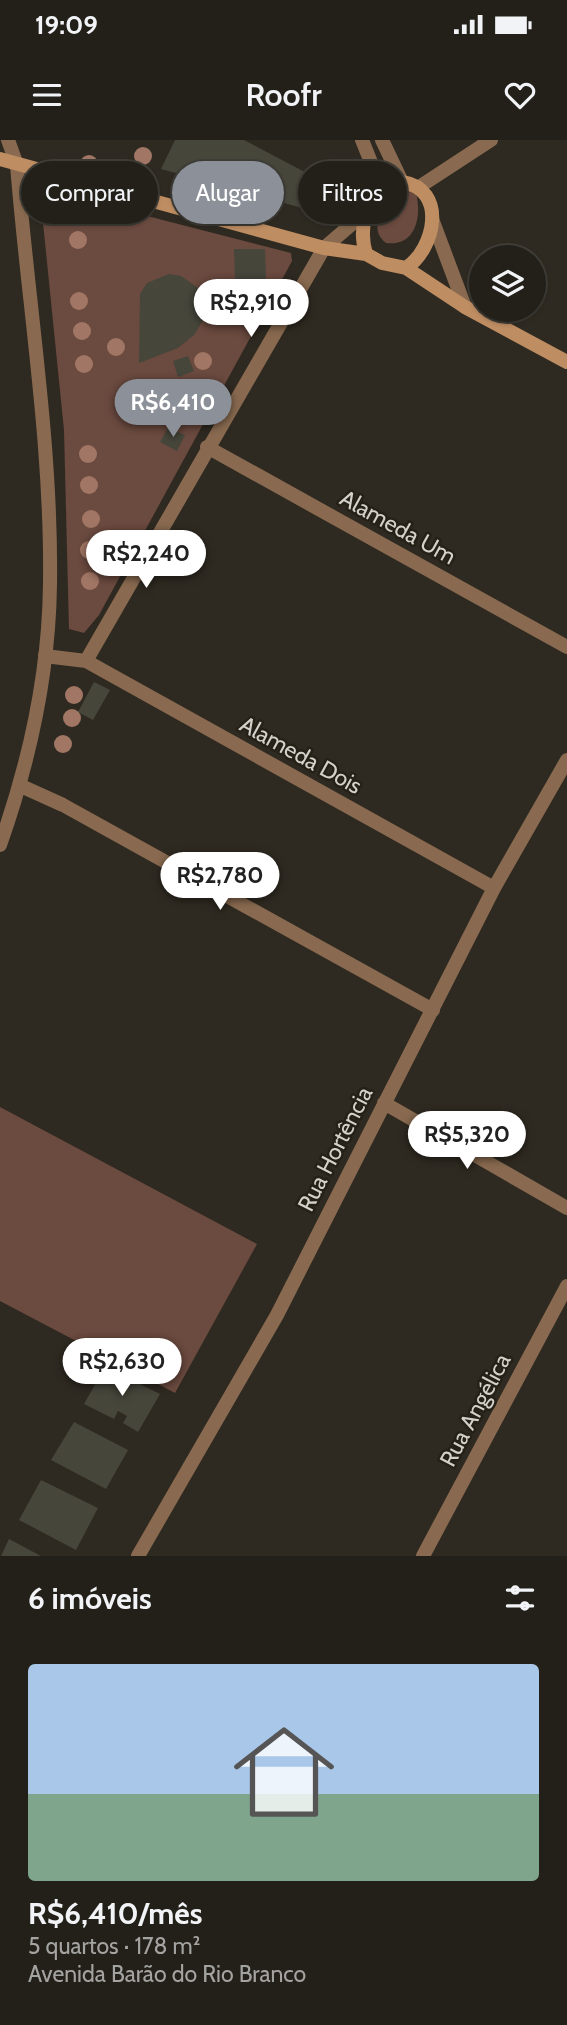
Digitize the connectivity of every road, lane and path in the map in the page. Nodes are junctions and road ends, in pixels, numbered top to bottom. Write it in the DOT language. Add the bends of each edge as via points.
graph roads {
  1 [pos="8,140"];
  2 [pos="362,140"];
  3 [pos="383,140"];
  4 [pos="491,140"];
  5 [pos="0,159"];
  6 [pos="370,161"];
  7 [pos="392,161"];
  8 [pos="17,165"];
  9 [pos="407,183"];
  10 [pos="419,187"];
  11 [pos="432,219"];
  12 [pos="352,224"];
  13 [pos="363,224"];
  14 [pos="324,248"];
  15 [pos="366,254"];
  16 [pos="406,268"];
  17 [pos="465,307"];
  18 [pos="567,362"];
  19 [pos="207,447"];
  20 [pos="567,647"];
  21 [pos="45,656"];
  22 [pos="86,661"];
  23 [pos="567,760"];
  24 [pos="21,786"];
  25 [pos="0,845"];
  26 [pos="495,888"];
  27 [pos="433,1010"];
  28 [pos="384,1103"];
  29 [pos="567,1208"];
  30 [pos="567,1286"];
  31 [pos="138,1556"];
  32 [pos="423,1556"];
  1 -- 8 [label="street"];
  2 -- 6 [label="street"];
  3 -- 7 [label="street"];
  4 -- 10 [label="street"];
  5 -- 8 [label="main road"];
  8 -- 14 [label="main road"];
  8 -- 21 [label="street" via="44,432 50,585"];
  9 -- 10 [label="main road"];
  10 -- 11 [label="main road" via="430,202"];
  11 -- 16 [label="main road" via="424,252"];
  11 -- 17 [label="street"];
  12 -- 14 [label="street"];
  13 -- 15 [label="main road"];
  14 -- 15 [label="main road"];
  14 -- 19 [label="street"];
  15 -- 16 [label="main road"];
  16 -- 17 [label="main road"];
  17 -- 18 [label="main road"];
  19 -- 20 [label="street, Alameda Um"];
  19 -- 22 [label="street"];
  21 -- 22 [label="street"];
  21 -- 24 [label="street"];
  22 -- 26 [label="street, Alameda Dois"];
  23 -- 26 [label="street, Rua Hortência"];
  24 -- 25 [label="street"];
  24 -- 27 [label="street"];
  26 -- 27 [label="street, Rua Hortência"];
  27 -- 28 [label="street, Rua Hortência"];
  28 -- 29 [label="street"];
  28 -- 31 [label="street, Rua Hortência" via="277,1315"];
  30 -- 32 [label="street, Rua Angélica"];
}
